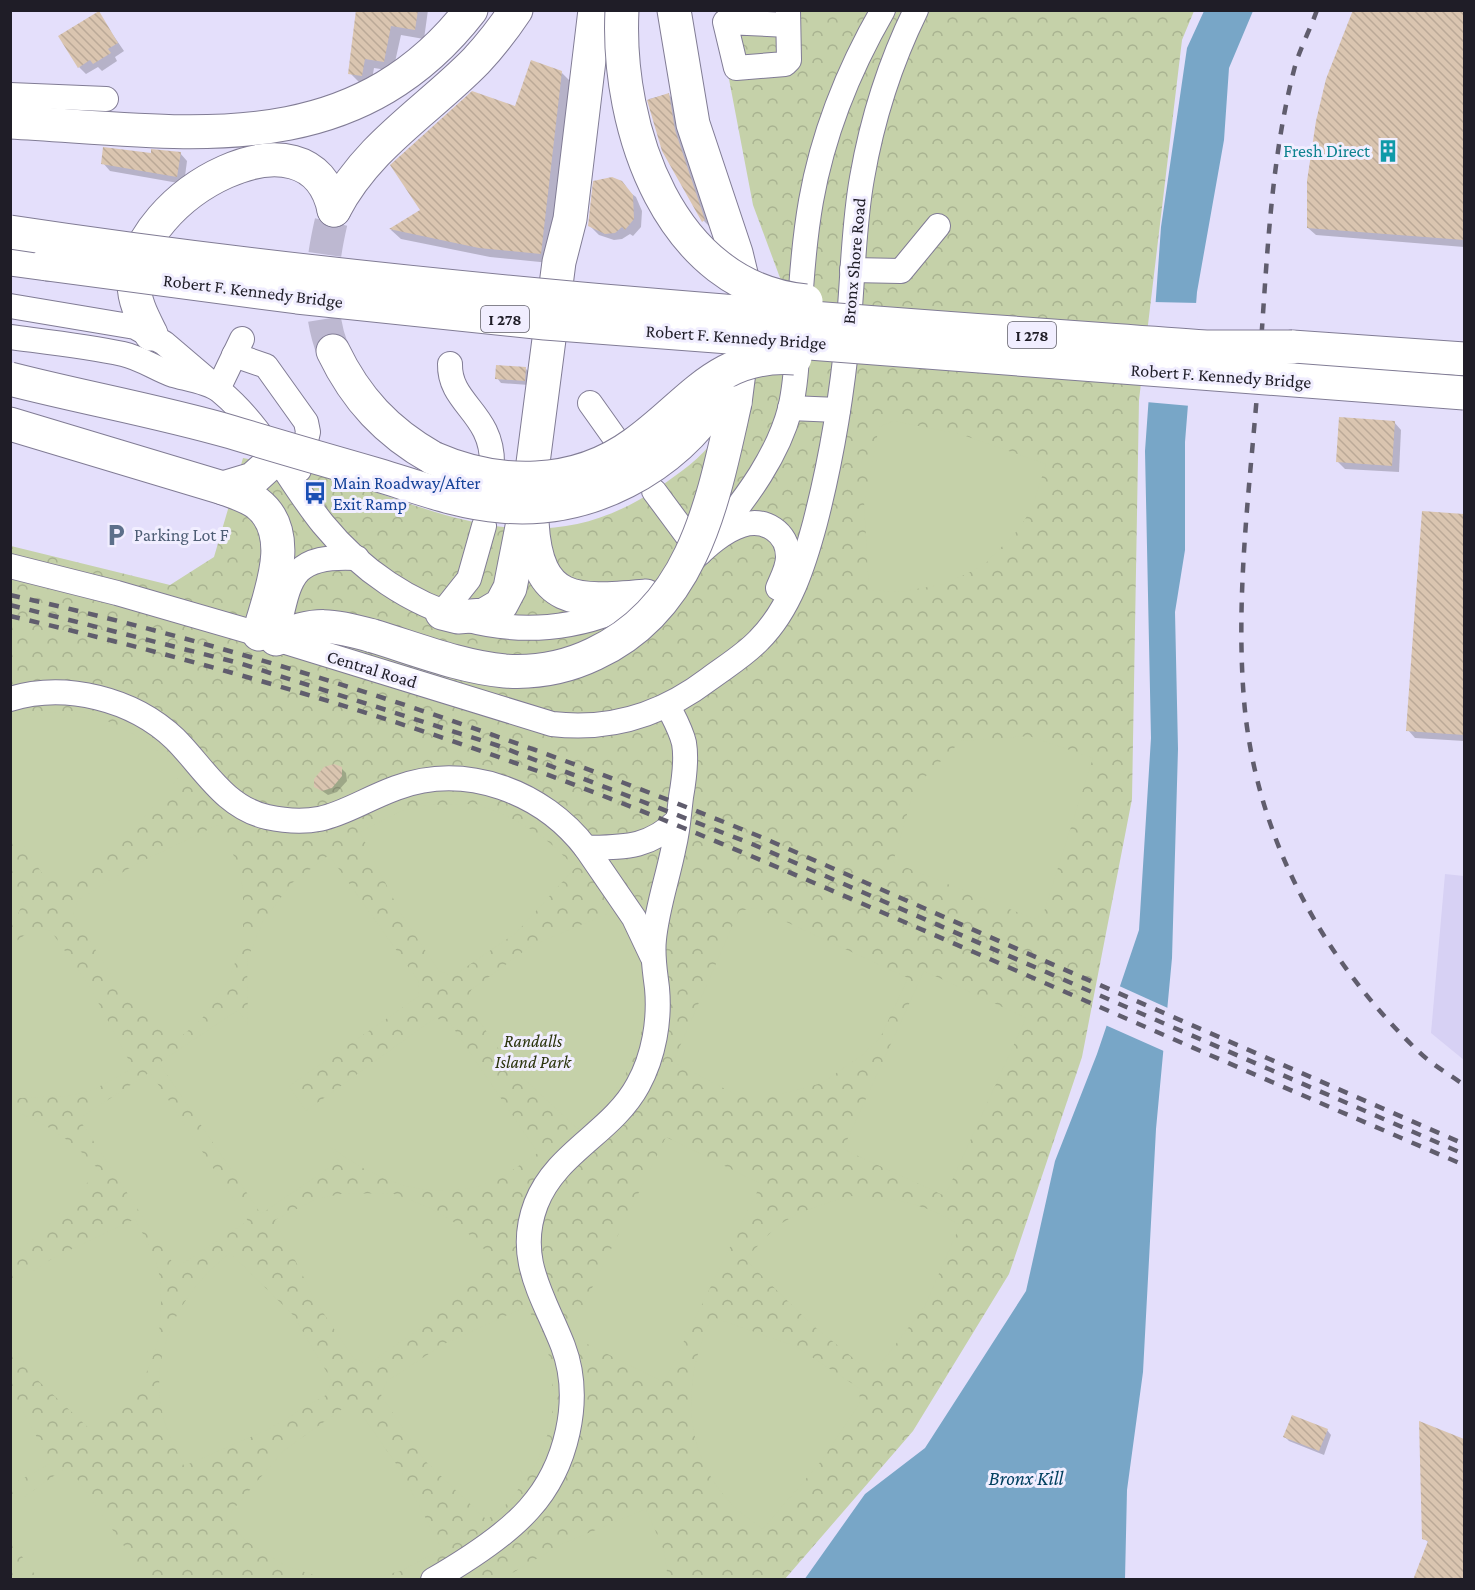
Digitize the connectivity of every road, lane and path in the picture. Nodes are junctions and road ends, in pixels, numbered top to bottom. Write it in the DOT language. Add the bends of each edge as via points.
graph roads {
  1 [pos="471,10"];
  2 [pos="516,10"];
  3 [pos="582,10"];
  4 [pos="595,10"];
  5 [pos="622,10"];
  6 [pos="674,10"];
  7 [pos="883,10"];
  8 [pos="916,10"];
  9 [pos="725,16"];
  10 [pos="788,18"];
  11 [pos="583,57"];
  12 [pos="10,95"];
  13 [pos="106,99"];
  14 [pos="835,114"];
  15 [pos="10,123"];
  16 [pos="872,126"];
  17 [pos="938,226"];
  18 [pos="10,232"];
  19 [pos="10,259"];
  20 [pos="852,270"];
  21 [pos="10,306"];
  22 [pos="151,334"];
  23 [pos="10,337"];
  24 [pos="1292,347"];
  25 [pos="333,351"];
  26 [pos="964,357"];
  27 [pos="1464,359"];
  28 [pos="450,364"];
  29 [pos="10,379"];
  30 [pos="218,389"];
  31 [pos="1464,393"];
  32 [pos="728,400"];
  33 [pos="590,403"];
  34 [pos="790,408"];
  35 [pos="838,410"];
  36 [pos="10,424"];
  37 [pos="617,441"];
  38 [pos="276,458"];
  39 [pos="492,464"];
  40 [pos="530,486"];
  41 [pos="295,487"];
  42 [pos="223,488"];
  43 [pos="654,491"];
  44 [pos="484,526"];
  45 [pos="700,554"];
  46 [pos="357,558"];
  47 [pos="10,566"];
  48 [pos="646,596"];
  49 [pos="442,613"];
  50 [pos="267,637"];
  51 [pos="725,667"];
  52 [pos="10,699"];
  53 [pos="668,706"];
  54 [pos="678,820"];
  55 [pos="586,848"];
  56 [pos="652,956"];
  57 [pos="433,1580"];
  1 -- 15 [label="highway" via="434,51 400,78 361,101 306,121 259,130 216,132"];
  2 -- 22 [label="highway" via="475,62 374,153 350,180 334,210 329,190 307,166 276,162 229,170 203,182 165,214 146,239 134,273 135,297"];
  3 -- 11 [label="highway"];
  4 -- 11 [label="highway"];
  5 -- 24 [label="highway, bridge" via="627,96 652,177 675,221 702,253 752,288 798,301 1205,331"];
  6 -- 32 [label="highway" via="693,124 745,290 745,325"];
  7 -- 14 [label="street" via="850,74"];
  8 -- 16 [label="street, Bronx Shore Road"];
  9 -- 10 [label="street"];
  9 -- 10 [label="street" via="736,68 785,64 789,60"];
  11 -- 40 [label="highway" via="558,219 559,262"];
  12 -- 13 [label="street"];
  14 -- 16 [label="street"];
  14 -- 34 [label="street" via="811,199"];
  16 -- 20 [label="street, Bronx Shore Road" via="861,180"];
  17 -- 20 [label="street" via="901,271"];
  18 -- 24 [label="highway, Robert F. Kennedy Bridge / I 278, bridge" via="259,267 523,295 1206,347"];
  19 -- 26 [label="highway, Robert F. Kennedy Bridge / I 278, bridge" via="421,311"];
  20 -- 35 [label="street, Bronx Shore Road"];
  21 -- 22 [label="street" via="117,323"];
  22 -- 30 [label="street"];
  23 -- 30 [label="street" via="124,354"];
  24 -- 27 [label="highway, Robert F. Kennedy Bridge / I 278"];
  25 -- 26 [label="highway, bridge" via="365,405 404,441 466,471 514,479 563,475 608,459 634,444 702,385 755,360"];
  26 -- 31 [label="highway, Robert F. Kennedy Bridge / I 278, bridge"];
  28 -- 39 [label="street" via="454,386 488,432"];
  29 -- 32 [label="highway, bridge" via="208,426 454,497 520,507 588,497 626,483 683,443"];
  30 -- 38 [label="street" via="257,429"];
  30 -- 41 [label="street" via="238,347 266,366 306,422 308,432"];
  32 -- 50 [label="highway, bridge" via="706,512 682,574 654,613 615,644 573,663 541,670 508,671 464,663 331,626 310,626"];
  33 -- 37 [label="street"];
  34 -- 35 [label="street"];
  34 -- 45 [label="street" via="782,433 758,478"];
  35 -- 51 [label="street, Bronx Shore Road" via="819,506 795,585 759,640"];
  36 -- 42 [label="highway"];
  38 -- 41 [label="street"];
  38 -- 42 [label="highway" via="253,479"];
  40 -- 48 [label="highway" via="534,550 549,581 572,597 587,600"];
  40 -- 49 [label="highway" via="507,597 484,615 458,617"];
  41 -- 46 [label="street" via="324,525"];
  42 -- 50 [label="highway" via="261,507 277,535"];
  43 -- 45 [label="street"];
  44 -- 49 [label="street" via="469,579"];
  45 -- 48 [label="street"];
  45 -- 51 [label="street" via="732,529 752,523 770,526 787,547 787,566 778,589"];
  46 -- 49 [label="street" via="401,591"];
  46 -- 50 [label="street" via="320,558 301,568"];
  47 -- 50 [label="street, Central Road"];
  48 -- 49 [label="street" via="602,615 548,626 491,626"];
  50 -- 53 [label="street, Central Road" via="552,724 616,722"];
  51 -- 53 [label="street, Central Road"];
  52 -- 55 [label="street" via="70,693 139,712 175,740 220,791 263,816 300,822 317,820 342,814 409,784 452,779 498,787 532,799 561,819"];
  53 -- 54 [label="street" via="680,731 685,755"];
  54 -- 55 [label="street" via="658,837 640,845"];
  54 -- 56 [label="street"];
  55 -- 56 [label="street" via="634,918"];
  56 -- 57 [label="street" via="657,989 656,1030 639,1083 618,1116 569,1155 552,1175 536,1205 531,1225 532,1275 564,1349 571,1385 568,1427 559,1460 540,1495 516,1522"];
}
